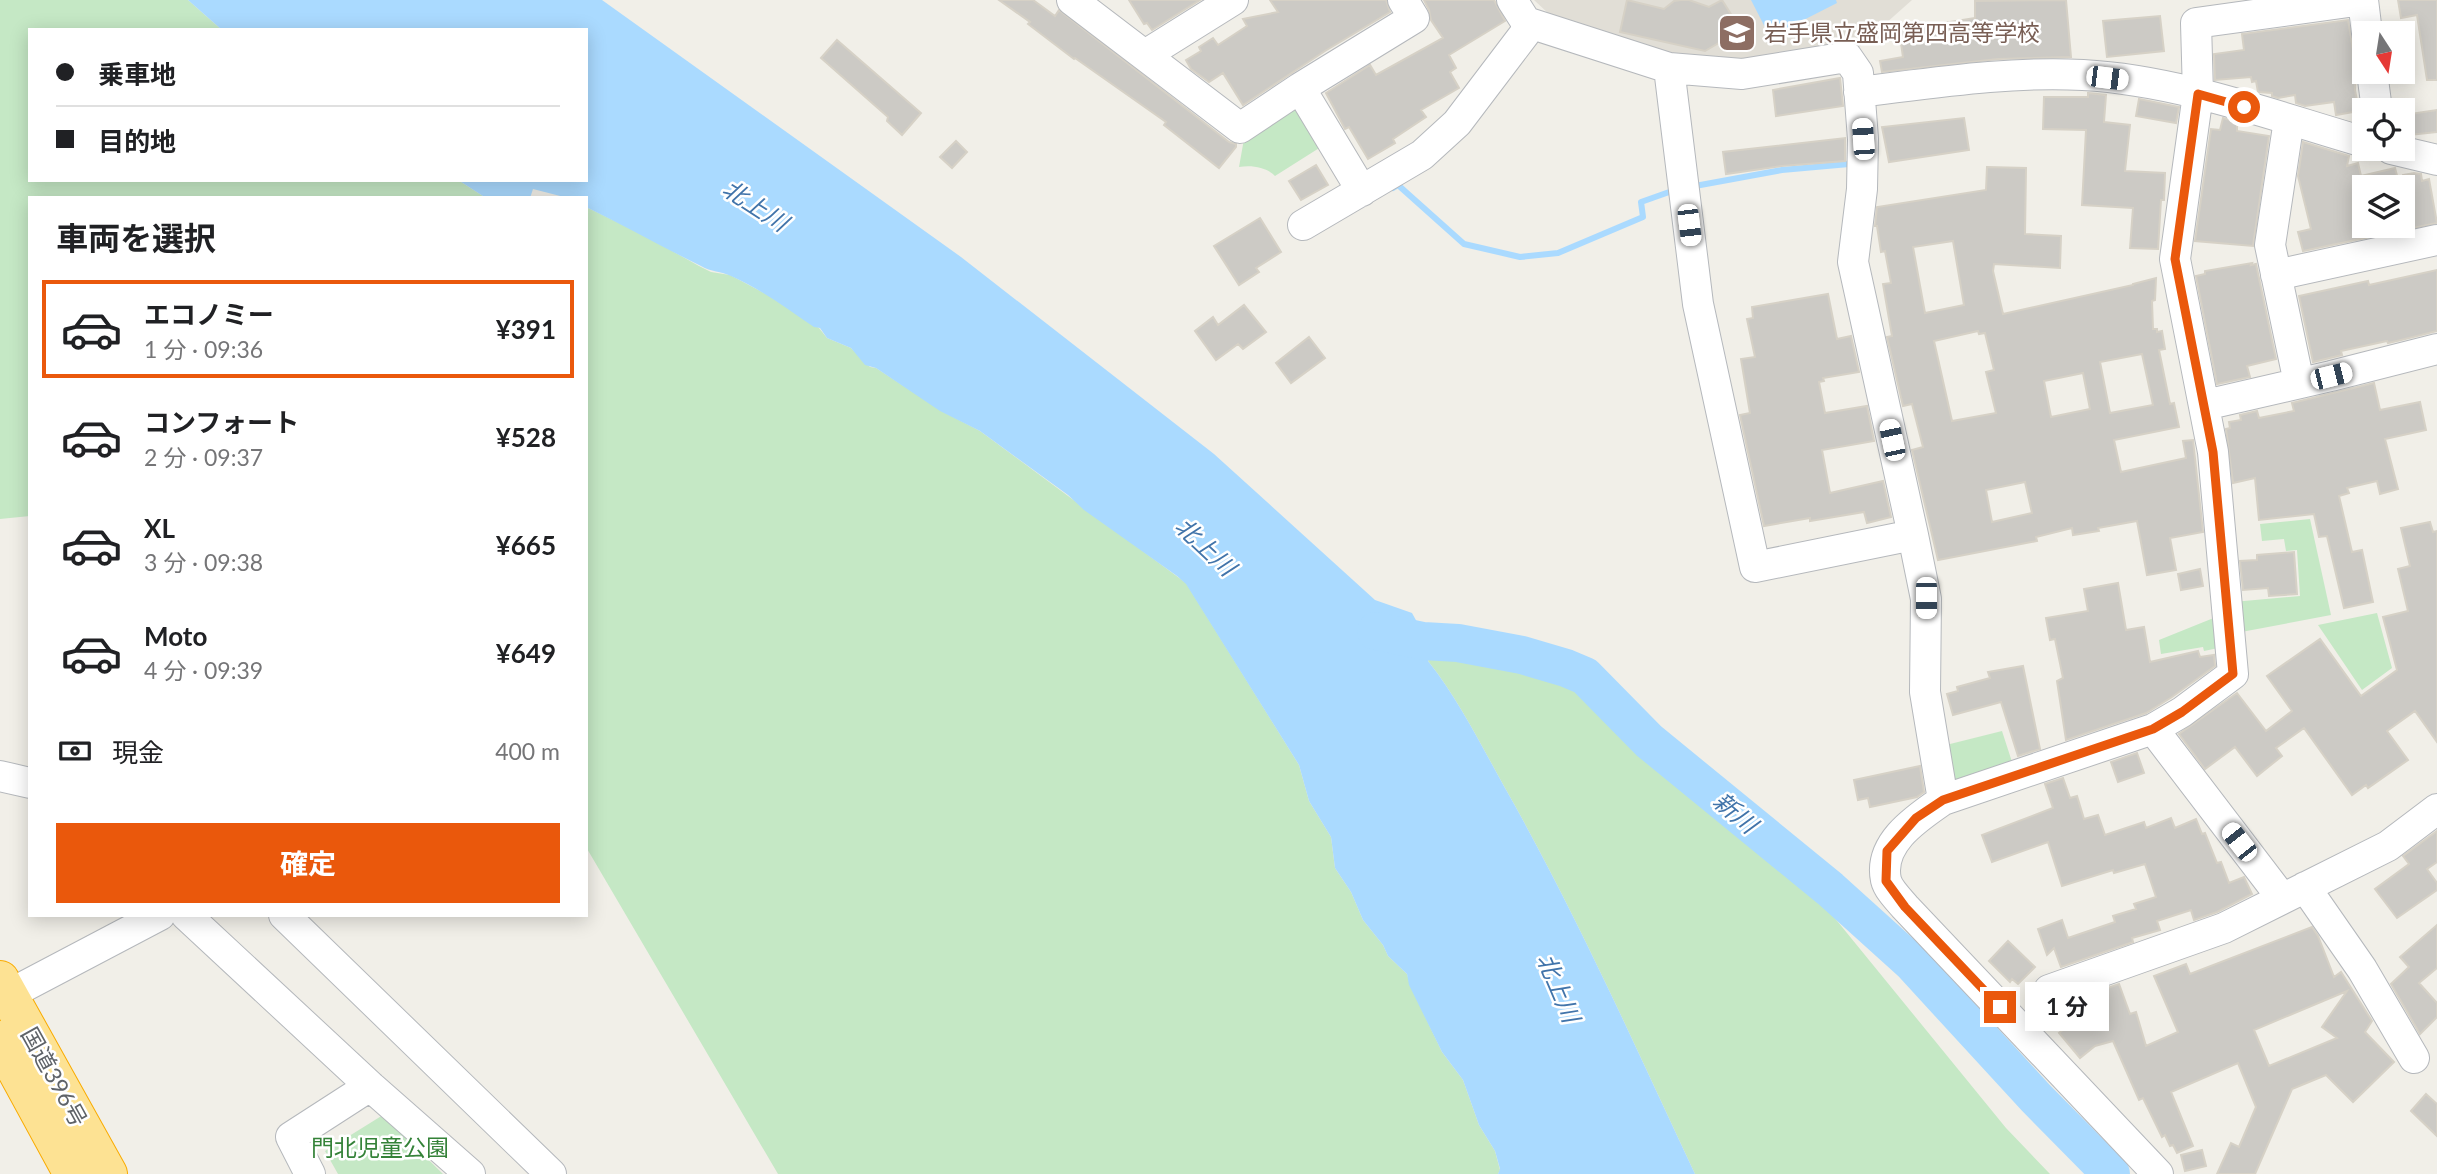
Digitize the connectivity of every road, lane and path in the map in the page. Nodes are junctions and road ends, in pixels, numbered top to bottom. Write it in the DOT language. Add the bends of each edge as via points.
graph roads {
  1 [pos="1072,0"];
  2 [pos="1233,0"];
  3 [pos="1403,0"];
  4 [pos="2363,0"];
  5 [pos="1519,11"];
  6 [pos="2366,21"];
  7 [pos="1145,55"];
  8 [pos="1669,68"];
  9 [pos="1300,89"];
  10 [pos="1859,92"];
  11 [pos="2198,94"];
  12 [pos="2289,120"];
  13 [pos="2352,138"];
  14 [pos="2415,155"];
  15 [pos="2437,160"];
  16 [pos="1362,191"];
  17 [pos="1303,225"];
  18 [pos="2437,240"];
  19 [pos="2276,275"];
  20 [pos="2437,349"];
  21 [pos="2299,383"];
  22 [pos="2205,405"];
  23 [pos="1913,535"];
  24 [pos="2153,729"];
  25 [pos="0,776"];
  26 [pos="28,783"];
  27 [pos="1943,800"];
  28 [pos="2437,810"];
  29 [pos="2293,893"];
  30 [pos="156,917"];
  31 [pos="188,917"];
  32 [pos="286,917"];
  33 [pos="4,987"];
  34 [pos="2049,990"];
  35 [pos="0,1040"];
  36 [pos="2414,1058"];
  37 [pos="370,1086"];
  38 [pos="73,1174"];
  39 [pos="108,1174"];
  40 [pos="310,1174"];
  41 [pos="470,1174"];
  42 [pos="551,1174"];
  43 [pos="2158,1174"];
  1 -- 7 [label="street"];
  2 -- 7 [label="street"];
  3 -- 9 [label="street" via="1414,18"];
  4 -- 6 [label="street"];
  4 -- 11 [label="street" via="2196,23"];
  5 -- 8 [label="street"];
  5 -- 16 [label="street" via="1526,32 1457,122 1422,155"];
  7 -- 9 [label="street" via="1240,128"];
  8 -- 10 [label="street" via="1742,74 1847,57 1858,74"];
  8 -- 23 [label="street" via="1698,304 1755,567"];
  9 -- 16 [label="street"];
  10 -- 11 [label="street" via="1994,76 2084,75"];
  10 -- 23 [label="street" via="1863,189 1853,261"];
  11 -- 12 [label="street"];
  11 -- 22 [label="street" via="2175,259"];
  12 -- 13 [label="street"];
  12 -- 19 [label="street" via="2270,245"];
  14 -- 15 [label="street"];
  16 -- 17 [label="street"];
  18 -- 19 [label="street"];
  19 -- 21 [label="street"];
  20 -- 21 [label="street"];
  21 -- 22 [label="street"];
  22 -- 24 [label="street" via="2233,674"];
  23 -- 27 [label="street" via="1926,598 1925,692"];
  24 -- 27 [label="street"];
  24 -- 29 [label="street"];
  25 -- 26 [label="street"];
  27 -- 43 [label="street" via="1916,818 1887,851 1886,881 1905,907"];
  28 -- 29 [label="street" via="2388,846"];
  29 -- 34 [label="street" via="2224,928"];
  29 -- 36 [label="street" via="2362,969"];
  30 -- 33 [label="street"];
  31 -- 37 [label="street"];
  32 -- 42 [label="street"];
  33 -- 39 [label="highway, 国道396号"];
  35 -- 38 [label="highway, 国道396号"];
  37 -- 40 [label="street" via="290,1137"];
  37 -- 41 [label="street"];
}
